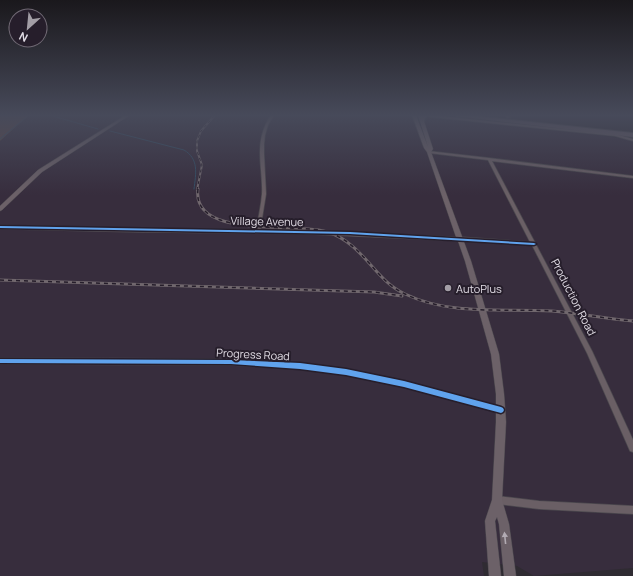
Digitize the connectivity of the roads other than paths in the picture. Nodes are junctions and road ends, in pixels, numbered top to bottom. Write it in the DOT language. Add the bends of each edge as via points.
graph roads {
  1 [pos="85,142"];
  2 [pos="262,142"];
  3 [pos="424,142"];
  4 [pos="430,142"];
  5 [pos="429,152"];
  6 [pos="489,160"];
  7 [pos="633,177"];
  8 [pos="0,208"];
  9 [pos="0,227"];
  10 [pos="258,231"];
  11 [pos="460,239"];
  12 [pos="534,244"];
  13 [pos="0,361"];
  14 [pos="501,410"];
  15 [pos="633,448"];
  16 [pos="497,500"];
  17 [pos="633,510"];
  18 [pos="495,576"];
  19 [pos="510,576"];
  1 -- 8 [label="street" via="22,186"];
  2 -- 10 [label="street" via="264,194"];
  3 -- 5 [label="street"];
  4 -- 5 [label="street"];
  5 -- 6 [label="street"];
  5 -- 11 [label="street"];
  6 -- 7 [label="street"];
  6 -- 12 [label="street, Production Road"];
  9 -- 10 [label="street, Village Avenue"];
  10 -- 11 [label="street, Village Avenue"];
  11 -- 12 [label="street, Village Avenue"];
  11 -- 14 [label="street" via="495,354"];
  12 -- 15 [label="street, Production Road" via="590,353"];
  13 -- 14 [label="street, Progress Road" via="231,362 300,366 402,383"];
  14 -- 16 [label="street"];
  16 -- 17 [label="street"];
  16 -- 18 [label="street" via="490,521"];
  19 -- 16 [label="street, one-way" via="504,524"];
}
